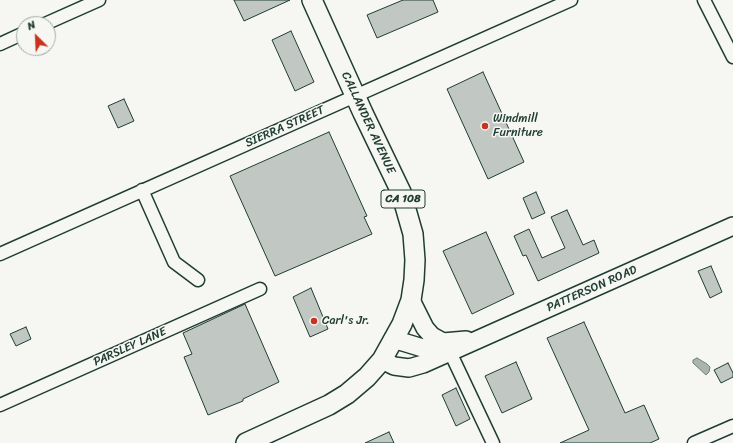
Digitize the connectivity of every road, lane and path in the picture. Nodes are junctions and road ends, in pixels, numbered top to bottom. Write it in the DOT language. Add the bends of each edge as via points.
graph roads {
  1 [pos="99,0"];
  2 [pos="312,0"];
  3 [pos="571,0"];
  4 [pos="704,0"];
  5 [pos="56,19"];
  6 [pos="16,37"];
  7 [pos="0,44"];
  8 [pos="733,57"];
  9 [pos="355,96"];
  10 [pos="142,190"];
  11 [pos="733,226"];
  12 [pos="0,254"];
  13 [pos="198,280"];
  14 [pos="260,290"];
  15 [pos="410,300"];
  16 [pos="482,338"];
  17 [pos="393,340"];
  18 [pos="450,352"];
  19 [pos="382,360"];
  20 [pos="0,405"];
  21 [pos="733,426"];
  22 [pos="246,443"];
  23 [pos="493,443"];
  24 [pos="694,443"];
  1 -- 5 [label="street"];
  2 -- 9 [label="main road, CALLANDER AVENUE / CA 108"];
  3 -- 9 [label="street, SIERRA STREET"];
  4 -- 8 [label="street"];
  6 -- 7 [label="street"];
  9 -- 10 [label="street, SIERRA STREET"];
  9 -- 15 [label="main road, CALLANDER AVENUE / CA 108" via="401,192 410,217 415,260"];
  10 -- 12 [label="street, SIERRA STREET"];
  10 -- 13 [label="street" via="174,262"];
  11 -- 16 [label="main road, PATTERSON ROAD"];
  14 -- 20 [label="street, PARSLEY LANE"];
  15 -- 16 [label="main road" via="425,328 432,336 443,342"];
  15 -- 17 [label="main road, CALLANDER AVENUE / CA 108" via="402,324"];
  16 -- 18 [label="main road, PATTERSON ROAD"];
  17 -- 18 [label="main road" via="426,349"];
  17 -- 19 [label="main road, CALLANDER AVENUE / CA 108"];
  18 -- 19 [label="main road, PATTERSON ROAD" via="409,368 394,366"];
  18 -- 23 [label="street"];
  19 -- 22 [label="main road, CALLANDER AVENUE / CA 108" via="347,394 311,414"];
  21 -- 24 [label="street"];
}
